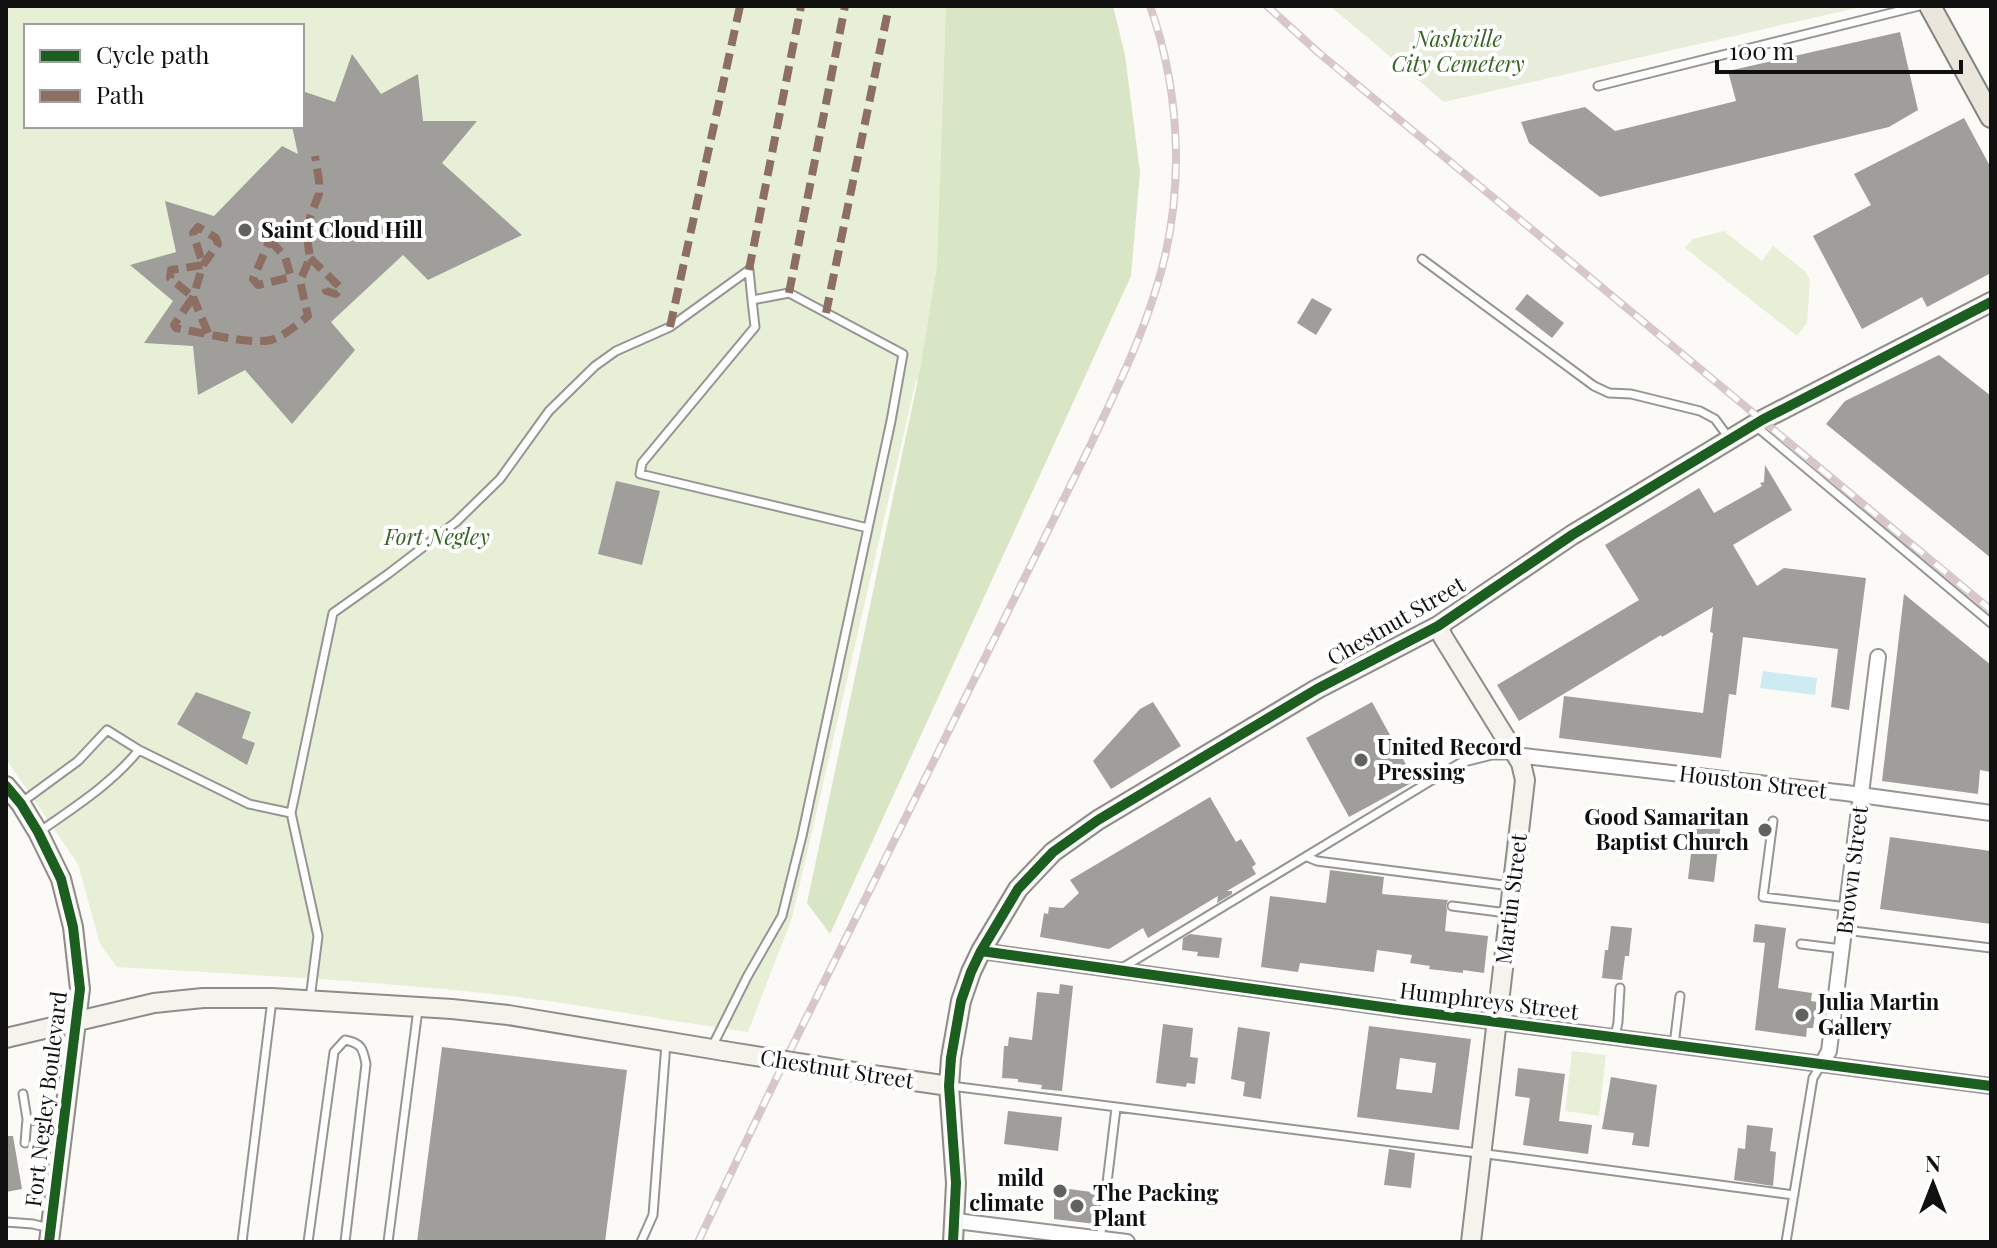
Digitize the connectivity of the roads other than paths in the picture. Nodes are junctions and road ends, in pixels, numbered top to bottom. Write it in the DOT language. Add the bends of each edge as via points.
graph roads {
  1 [pos="1919,6"];
  2 [pos="1930,6"];
  3 [pos="1598,86"];
  4 [pos="1991,117"];
  5 [pos="1422,259"];
  6 [pos="752,300"];
  7 [pos="1991,302"];
  8 [pos="1755,425"];
  9 [pos="1730,439"];
  10 [pos="868,528"];
  11 [pos="1991,623"];
  12 [pos="1438,626"];
  13 [pos="1878,657"];
  14 [pos="139,750"];
  15 [pos="1515,755"];
  16 [pos="6,786"];
  17 [pos="1861,796"];
  18 [pos="21,804"];
  19 [pos="291,813"];
  20 [pos="1991,813"];
  21 [pos="1773,821"];
  22 [pos="38,832"];
  23 [pos="1307,857"];
  24 [pos="1513,887"];
  25 [pos="1452,906"];
  26 [pos="1847,907"];
  27 [pos="1509,913"];
  28 [pos="1845,930"];
  29 [pos="1801,944"];
  30 [pos="1991,948"];
  31 [pos="1842,949"];
  32 [pos="981,951"];
  33 [pos="1116,971"];
  34 [pos="1620,988"];
  35 [pos="1680,996"];
  36 [pos="272,998"];
  37 [pos="310,1000"];
  38 [pos="419,1007"];
  39 [pos="76,1021"];
  40 [pos="1496,1022"];
  41 [pos="1615,1037"];
  42 [pos="6,1038"];
  43 [pos="666,1041"];
  44 [pos="1674,1045"];
  45 [pos="718,1050"];
  46 [pos="1822,1064"];
  47 [pos="949,1086"];
  48 [pos="1991,1086"];
  49 [pos="23,1094"];
  50 [pos="1116,1108"];
  51 [pos="27,1119"];
  52 [pos="64,1124"];
  53 [pos="25,1143"];
  54 [pos="1481,1154"];
  55 [pos="1794,1195"];
  56 [pos="956,1221"];
  57 [pos="6,1222"];
  58 [pos="50,1235"];
  59 [pos="1100,1240"];
  60 [pos="242,1242"];
  61 [pos="308,1242"];
  62 [pos="345,1242"];
  63 [pos="388,1242"];
  64 [pos="641,1242"];
  65 [pos="953,1242"];
  66 [pos="1127,1242"];
  67 [pos="1471,1242"];
  68 [pos="1786,1242"];
  1 -- 3 [label="lane"];
  2 -- 4 [label="main road"];
  5 -- 9 [label="lane" via="1594,386 1700,411 1715,419"];
  6 -- 10 [label="lane" via="789,293 903,354"];
  6 -- 10 [label="lane" via="755,327 642,463 640,474"];
  6 -- 19 [label="lane" via="749,270 670,327 595,366 549,411 500,479 456,522 333,613"];
  7 -- 8 [label="street, Chestnut Street"];
  8 -- 9 [label="street, Chestnut Street"];
  8 -- 11 [label="lane"];
  9 -- 12 [label="street, Chestnut Street" via="1572,535"];
  10 -- 45 [label="lane" via="782,916 747,977"];
  12 -- 15 [label="street, Martin Street"];
  12 -- 32 [label="street, Chestnut Street" via="1317,689 1064,844 1018,889"];
  13 -- 17 [label="street, Brown Street"];
  14 -- 18 [label="lane" via="107,730 78,761"];
  14 -- 19 [label="lane" via="249,804"];
  14 -- 22 [label="lane" via="109,782"];
  15 -- 17 [label="street, Houston Street"];
  15 -- 23 [label="lane" via="1460,763"];
  15 -- 24 [label="street, Martin Street" via="1525,780"];
  16 -- 18 [label="street, Fort Negley Boulevard"];
  17 -- 20 [label="street, Houston Street"];
  17 -- 26 [label="street, Brown Street"];
  18 -- 22 [label="street, Fort Negley Boulevard"];
  19 -- 37 [label="lane" via="318,936"];
  21 -- 26 [label="lane" via="1763,897"];
  22 -- 39 [label="street, Fort Negley Boulevard" via="61,879 73,927 80,989"];
  23 -- 24 [label="lane"];
  23 -- 33 [label="lane"];
  24 -- 27 [label="street, Martin Street"];
  25 -- 27 [label="lane"];
  26 -- 28 [label="street, Brown Street"];
  27 -- 40 [label="street, Martin Street"];
  28 -- 30 [label="lane"];
  28 -- 31 [label="street, Brown Street"];
  29 -- 31 [label="lane"];
  31 -- 46 [label="street, Brown Street" via="1829,1051"];
  32 -- 33 [label="street, Humphreys Street"];
  32 -- 47 [label="street, Chestnut Street" via="961,1001"];
  33 -- 40 [label="street, Humphreys Street"];
  34 -- 41 [label="lane"];
  35 -- 44 [label="lane"];
  36 -- 37 [label="street, Chestnut Street"];
  36 -- 39 [label="street, Chestnut Street" via="154,1003"];
  36 -- 60 [label="lane"];
  37 -- 38 [label="street, Chestnut Street"];
  38 -- 43 [label="street, Chestnut Street" via="508,1015"];
  38 -- 63 [label="lane"];
  39 -- 42 [label="street, Chestnut Street"];
  39 -- 52 [label="street, Fort Negley Boulevard"];
  40 -- 41 [label="street, Humphreys Street"];
  40 -- 54 [label="street, Martin Street"];
  41 -- 44 [label="street, Humphreys Street"];
  43 -- 45 [label="street, Chestnut Street"];
  43 -- 64 [label="lane" via="653,1215"];
  44 -- 46 [label="street, Humphreys Street"];
  45 -- 47 [label="street, Chestnut Street, bridge"];
  46 -- 48 [label="street, Humphreys Street"];
  46 -- 55 [label="lane, Brown Street" via="1813,1078"];
  47 -- 50 [label="lane"];
  47 -- 56 [label="street"];
  49 -- 51 [label="lane"];
  50 -- 54 [label="lane"];
  50 -- 59 [label="lane"];
  51 -- 52 [label="lane"];
  51 -- 53 [label="lane"];
  52 -- 58 [label="street, Fort Negley Boulevard"];
  54 -- 55 [label="lane"];
  54 -- 67 [label="street, Martin Street"];
  55 -- 68 [label="lane"];
  56 -- 59 [label="street"];
  56 -- 65 [label="street"];
  57 -- 58 [label="lane" via="33,1224"];
  59 -- 66 [label="street"];
  61 -- 62 [label="lane" via="334,1052 345,1040 364,1051 366,1064"];
}
